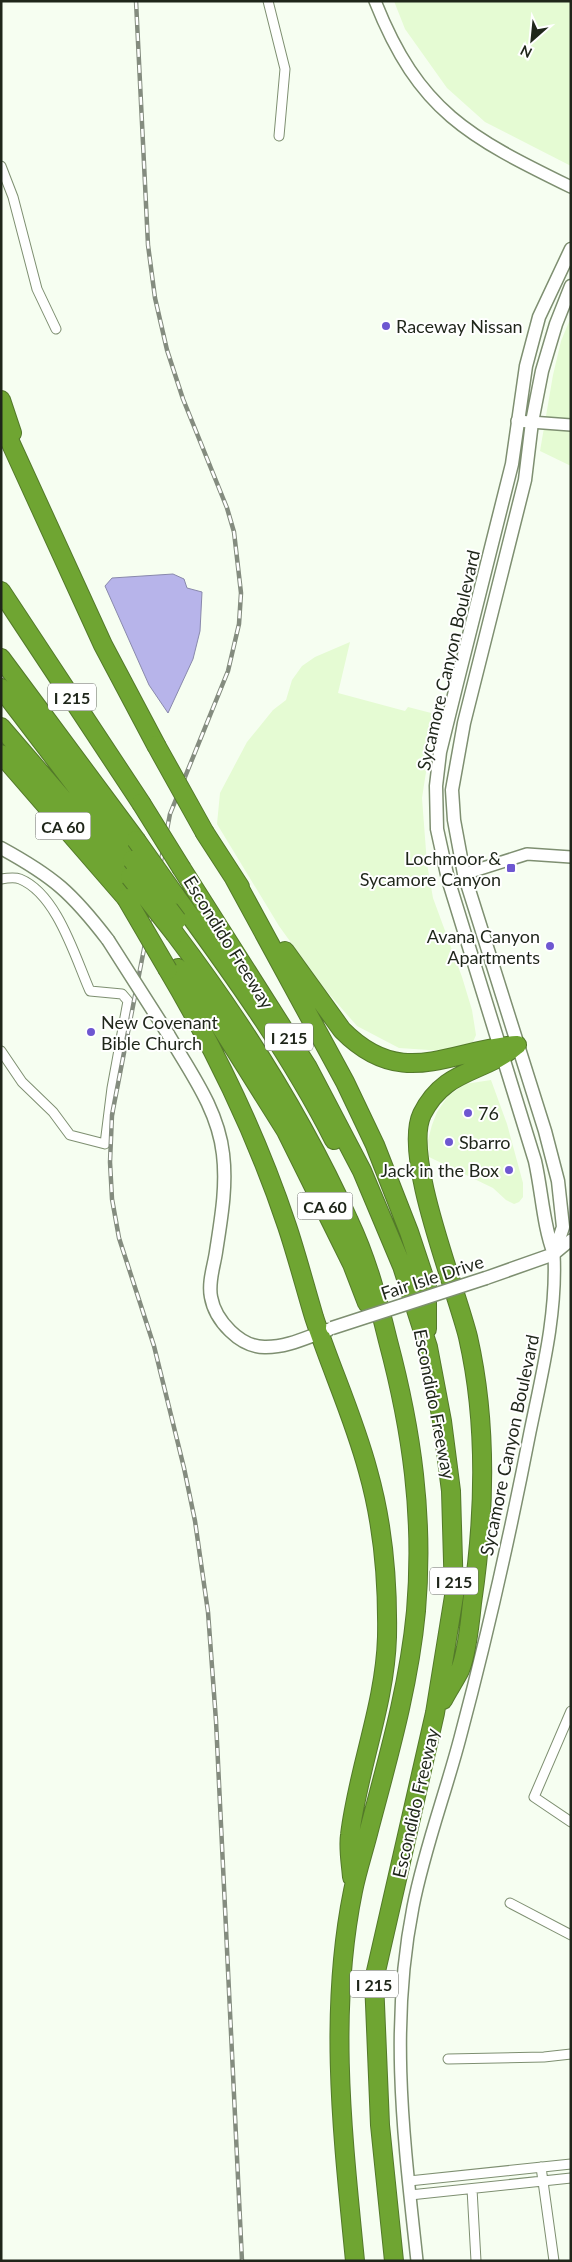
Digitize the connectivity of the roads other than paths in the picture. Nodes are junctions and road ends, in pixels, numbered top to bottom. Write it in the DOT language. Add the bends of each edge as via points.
graph roads {
  1 [pos="268,1"];
  2 [pos="375,1"];
  3 [pos="279,136"];
  4 [pos="1,166"];
  5 [pos="571,187"];
  6 [pos="571,249"];
  7 [pos="571,286"];
  8 [pos="56,329"];
  9 [pos="1,400"];
  10 [pos="517,421"];
  11 [pos="1,422"];
  12 [pos="532,422"];
  13 [pos="571,425"];
  14 [pos="30,488"];
  15 [pos="1,591"];
  16 [pos="1,658"];
  17 [pos="1,688"];
  18 [pos="1,727"];
  19 [pos="1,754"];
  20 [pos="1,848"];
  21 [pos="571,857"];
  22 [pos="464,874"];
  23 [pos="234,878"];
  24 [pos="1,879"];
  25 [pos="176,927"];
  26 [pos="169,963"];
  27 [pos="517,1045"];
  28 [pos="1,1051"];
  29 [pos="501,1052"];
  30 [pos="381,1213"];
  31 [pos="571,1240"];
  32 [pos="571,1252"];
  33 [pos="554,1254"];
  34 [pos="326,1330"];
  35 [pos="388,1341"];
  36 [pos="428,1347"];
  37 [pos="404,1399"];
  38 [pos="571,1711"];
  39 [pos="435,1713"];
  40 [pos="571,1822"];
  41 [pos="353,1890"];
  42 [pos="510,1903"];
  43 [pos="571,1936"];
  44 [pos="571,2054"];
  45 [pos="448,2058"];
  46 [pos="571,2164"];
  47 [pos="541,2167"];
  48 [pos="571,2178"];
  49 [pos="408,2181"];
  50 [pos="543,2181"];
  51 [pos="472,2189"];
  52 [pos="410,2196"];
  53 [pos="355,2261"];
  54 [pos="394,2261"];
  55 [pos="417,2261"];
  56 [pos="476,2261"];
  57 [pos="554,2261"];
  1 -- 3 [label="street" via="285,69"];
  2 -- 5 [label="street" via="400,54 416,80 439,107 487,144"];
  4 -- 8 [label="street" via="13,197 37,290"];
  6 -- 10 [label="main road, Sycamore Canyon Boulevard" via="540,317 526,366"];
  7 -- 12 [label="main road, Sycamore Canyon Boulevard" via="544,361"];
  9 -- 14 [label="highway"];
  10 -- 12 [label="street"];
  10 -- 29 [label="main road, Sycamore Canyon Boulevard" via="512,464 440,752 436,786 438,829 448,879"];
  11 -- 14 [label="highway"];
  12 -- 13 [label="street"];
  12 -- 22 [label="main road, Sycamore Canyon Boulevard" via="525,480 457,751 452,790"];
  14 -- 23 [label="highway, bridge" via="103,645 205,833"];
  15 -- 30 [label="highway, Escondido Freeway / I 215, bridge" via="141,803 307,1066"];
  16 -- 30 [label="highway, bridge" via="136,840 256,1011 298,1076 354,1181"];
  17 -- 25 [label="highway, bridge" via="132,860"];
  18 -- 25 [label="highway, Escondido Freeway / I 215, bridge"];
  19 -- 26 [label="highway, CA 60, bridge" via="126,898"];
  20 -- 34 [label="main road, Fair Isle Drive, bridge" via="44,872 67,891 108,940 204,1094 214,1116 223,1152 225,1188 211,1284 214,1309 231,1332 264,1347 300,1341"];
  21 -- 22 [label="street" via="528,854"];
  22 -- 27 [label="main road, Sycamore Canyon Boulevard"];
  23 -- 29 [label="highway" via="333,1020 367,1050 394,1060 423,1064"];
  23 -- 36 [label="highway" via="345,1082 375,1145 427,1286"];
  24 -- 28 [label="street" via="19,878 40,892 53,908 90,991 122,994 128,1001 105,1144 70,1135 53,1112 22,1082"];
  25 -- 35 [label="highway, Escondido Freeway / I 215" via="268,1066 306,1132 351,1224 377,1297"];
  25 -- 37 [label="highway" via="266,1050 328,1160 363,1240 382,1297 399,1363"];
  26 -- 34 [label="highway" via="238,1101"];
  26 -- 35 [label="highway, CA 60" via="217,1021 286,1131 340,1240 366,1302"];
  27 -- 29 [label="highway"];
  27 -- 33 [label="main road, Sycamore Canyon Boulevard" via="558,1181 563,1228"];
  29 -- 33 [label="main road, Sycamore Canyon Boulevard" via="535,1161 547,1235"];
  29 -- 39 [label="highway" via="438,1090 421,1116 417,1132 420,1170 468,1336 483,1446 477,1562 470,1618 460,1669"];
  30 -- 36 [label="highway, Escondido Freeway / I 215"];
  31 -- 33 [label="street, Fair Isle Drive"];
  32 -- 33 [label="street, Fair Isle Drive"];
  33 -- 34 [label="main road, Fair Isle Drive, bridge"];
  33 -- 49 [label="street, Sycamore Canyon Boulevard" via="550,1337 515,1508 472,1692 425,1856 407,1944 399,2061"];
  34 -- 41 [label="highway" via="368,1470 385,1572 385,1666 349,1836"];
  35 -- 37 [label="highway, Escondido Freeway / I 215"];
  36 -- 39 [label="highway, Escondido Freeway / I 215" via="451,1491 454,1596"];
  37 -- 41 [label="highway, Escondido Freeway / I 215" via="416,1480 416,1610 404,1688"];
  38 -- 40 [label="street" via="534,1797"];
  39 -- 54 [label="highway, Escondido Freeway / I 215" via="374,1980 380,2125"];
  41 -- 53 [label="highway, Escondido Freeway / I 215" via="342,1969 338,2051"];
  42 -- 43 [label="street"];
  44 -- 45 [label="street" via="544,2058"];
  46 -- 47 [label="street"];
  47 -- 49 [label="street"];
  47 -- 50 [label="street"];
  48 -- 50 [label="street"];
  49 -- 52 [label="street, Sycamore Canyon Boulevard"];
  50 -- 51 [label="street"];
  50 -- 57 [label="street"];
  51 -- 52 [label="street"];
  51 -- 56 [label="street"];
  52 -- 55 [label="street, Sycamore Canyon Boulevard"];
}
